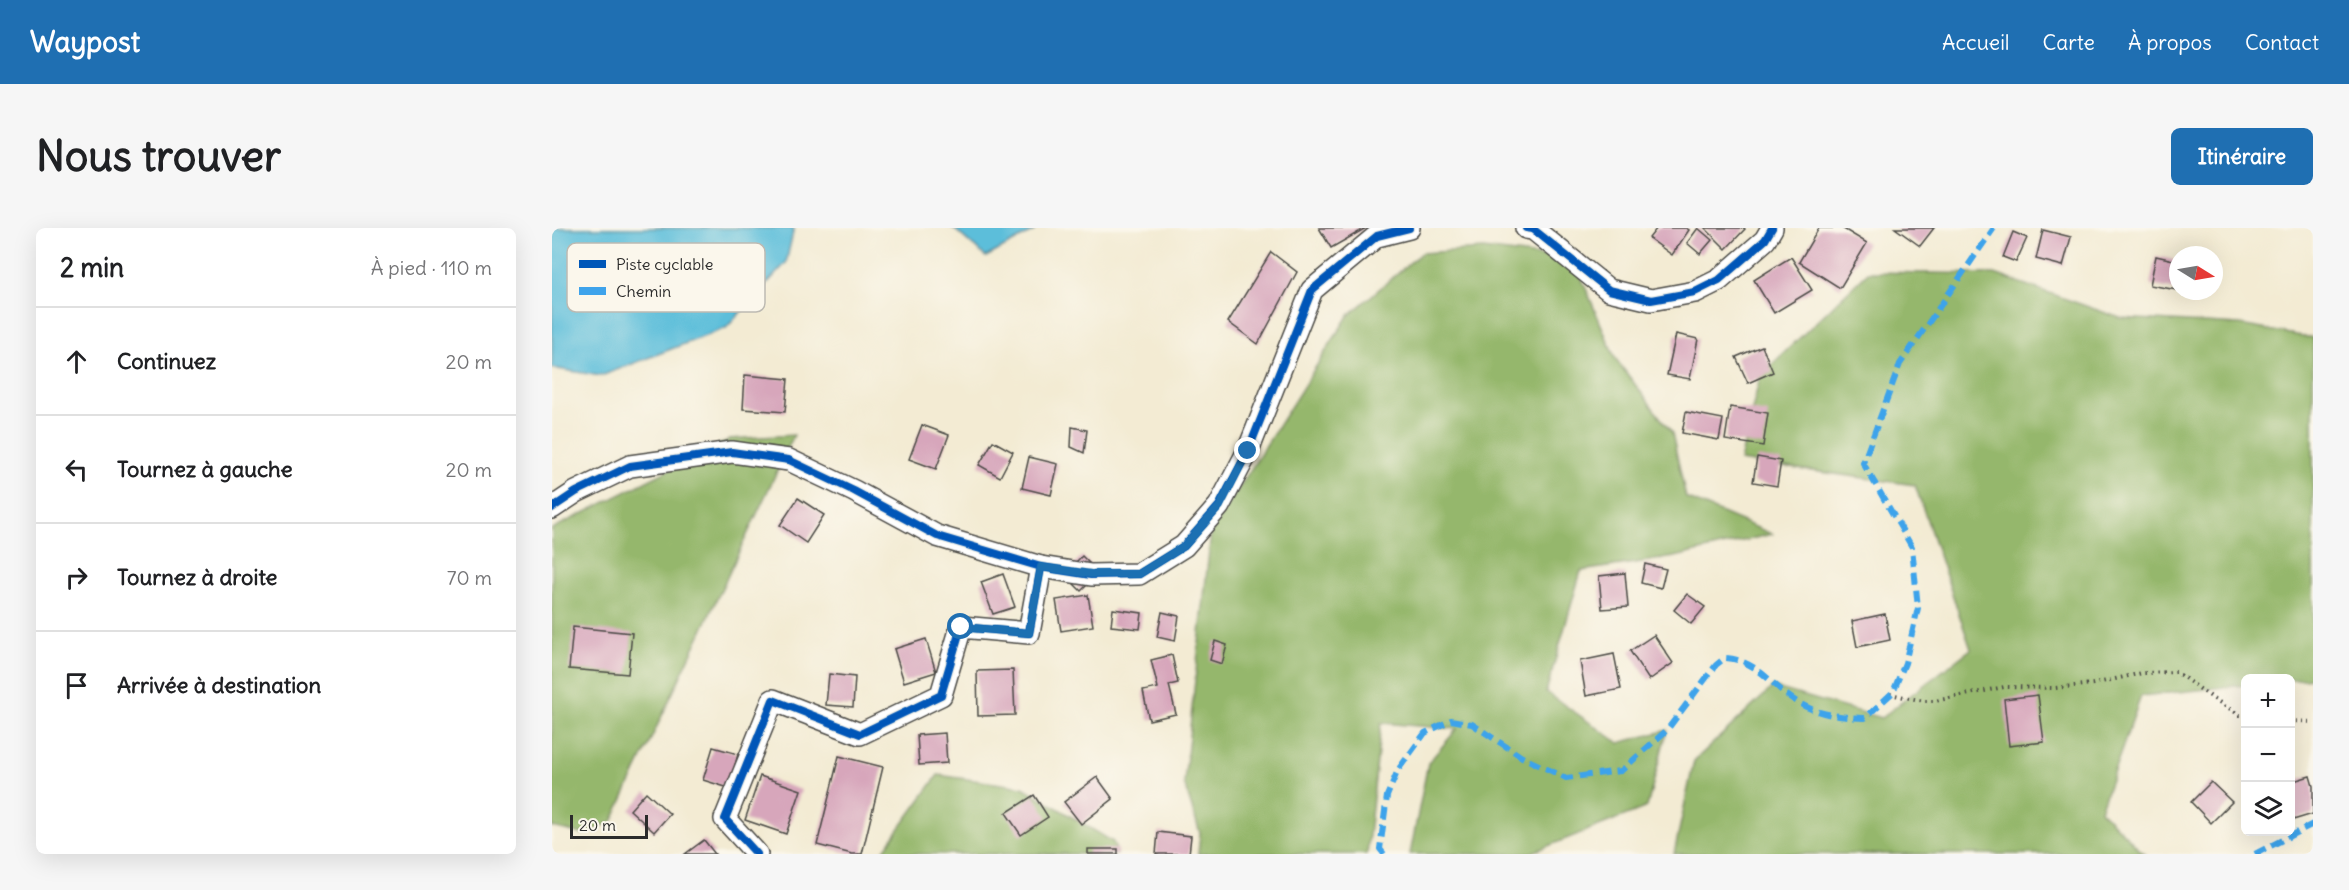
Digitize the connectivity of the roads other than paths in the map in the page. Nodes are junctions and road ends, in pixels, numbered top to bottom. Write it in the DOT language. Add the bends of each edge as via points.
graph roads {
  1 [pos="1409,228"];
  2 [pos="1526,228"];
  3 [pos="1768,234"];
  4 [pos="552,508"];
  5 [pos="1041,567"];
  6 [pos="757,854"];
  1 -- 5 [label="street" via="1377,236 1312,290 1248,451 1220,506 1184,546 1139,574 1091,574"];
  2 -- 3 [label="street" via="1609,290 1650,300 1695,292 1719,280"];
  4 -- 5 [label="street" via="630,466 732,452 789,460 854,490 937,536"];
  5 -- 6 [label="street" via="1029,633 961,627 941,695 860,734 773,700 725,819"];
}
